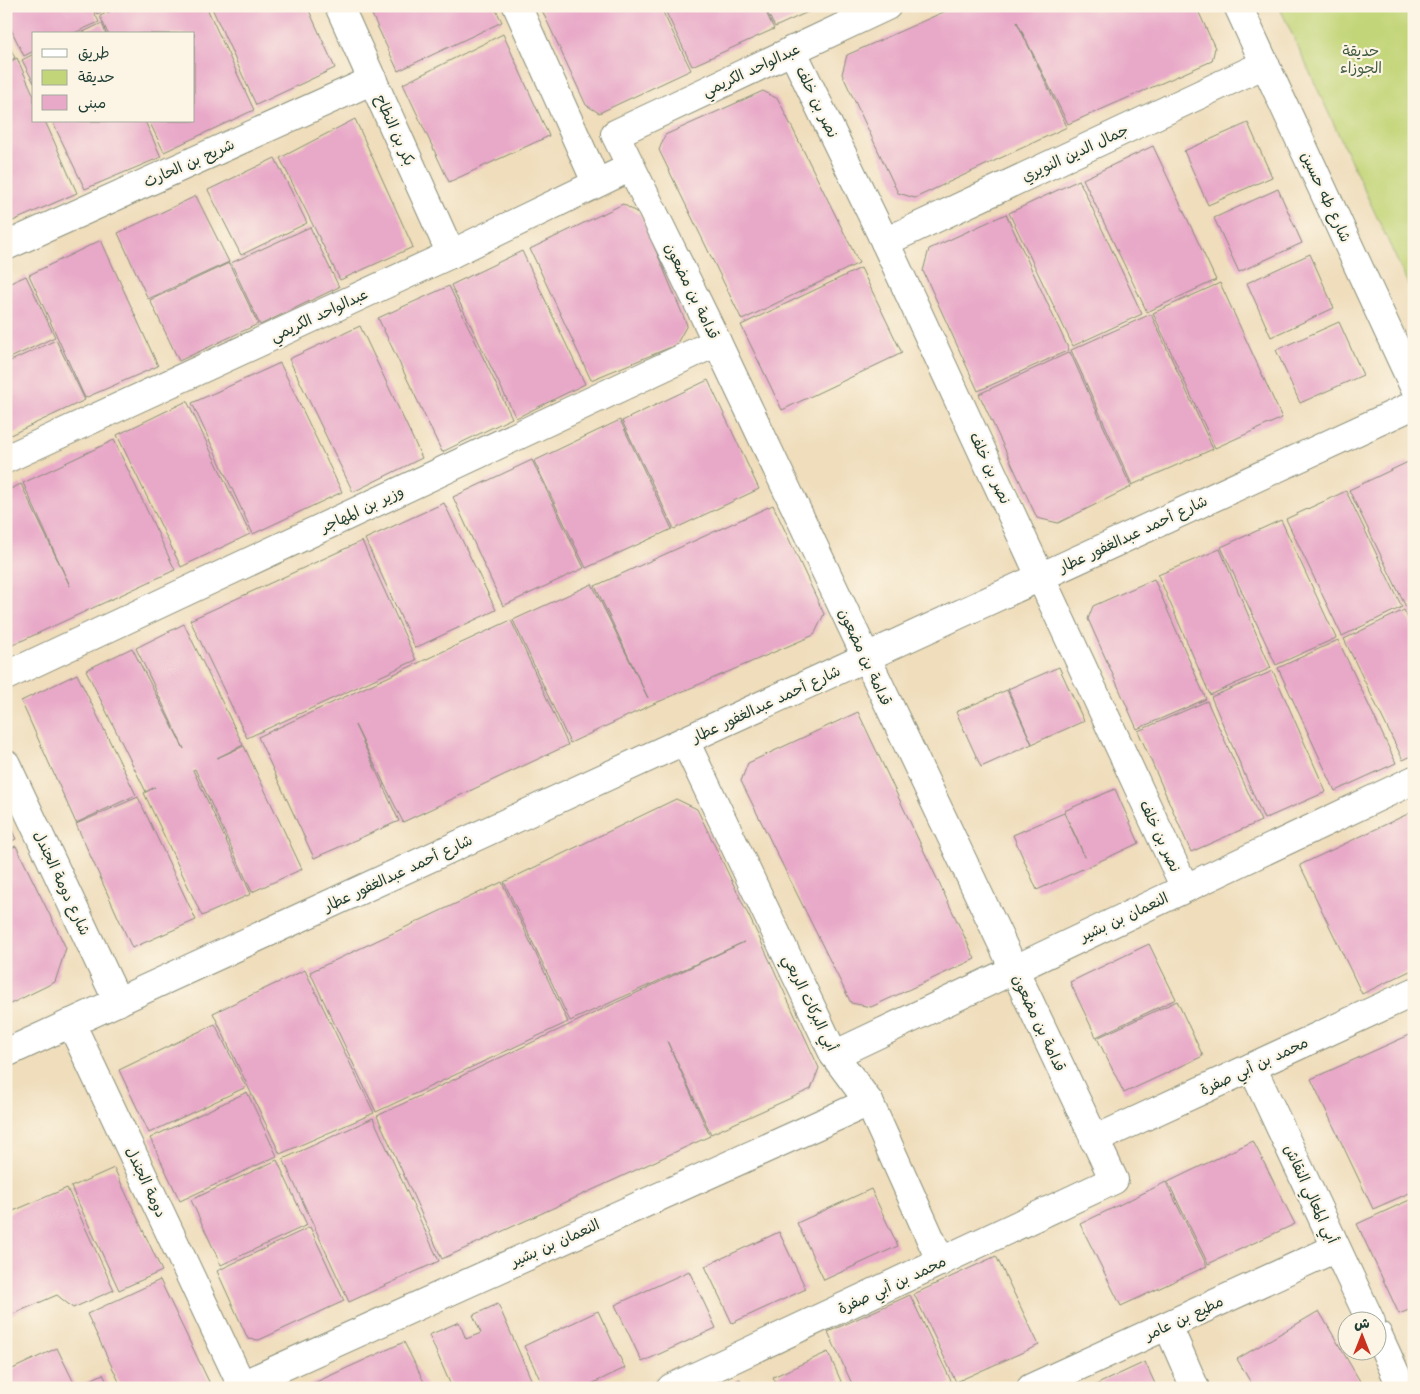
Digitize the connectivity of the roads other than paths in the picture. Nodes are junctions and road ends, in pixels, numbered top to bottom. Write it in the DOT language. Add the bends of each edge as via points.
graph roads {
  1 [pos="340,6"];
  2 [pos="517,6"];
  3 [pos="887,6"];
  4 [pos="1238,6"];
  5 [pos="792,50"];
  6 [pos="1265,64"];
  7 [pos="373,80"];
  8 [pos="615,134"];
  9 [pos="630,167"];
  10 [pos="596,182"];
  11 [pos="885,242"];
  12 [pos="6,246"];
  13 [pos="451,254"];
  14 [pos="717,342"];
  15 [pos="1414,387"];
  16 [pos="1414,405"];
  17 [pos="6,459"];
  18 [pos="1040,577"];
  19 [pos="865,658"];
  20 [pos="6,676"];
  21 [pos="685,741"];
  22 [pos="6,764"];
  23 [pos="1414,780"];
  24 [pos="1185,888"];
  25 [pos="1013,968"];
  26 [pos="1414,992"];
  27 [pos="118,1002"];
  28 [pos="71,1024"];
  29 [pos="6,1053"];
  30 [pos="834,1055"];
  31 [pos="1252,1067"];
  32 [pos="869,1102"];
  33 [pos="1094,1140"];
  34 [pos="1114,1180"];
  35 [pos="1336,1248"];
  36 [pos="941,1262"];
  37 [pos="1366,1312"];
  38 [pos="1168,1326"];
  39 [pos="1388,1357"];
  40 [pos="242,1386"];
  41 [pos="671,1388"];
  42 [pos="1031,1388"];
  43 [pos="1196,1388"];
  44 [pos="1402,1388"];
  1 -- 7 [label="street, بكر بن النطاح"];
  2 -- 10 [label="street"];
  3 -- 5 [label="street, عبدالواحد الكريمي"];
  4 -- 6 [label="street, شارع طه حسين"];
  5 -- 8 [label="street, عبدالواحد الكريمي"];
  5 -- 11 [label="street, نصر بن خلف"];
  6 -- 11 [label="street, جمال الدين النويري"];
  6 -- 15 [label="street, شارع طه حسين"];
  7 -- 12 [label="street, شريح بن الحارث"];
  7 -- 13 [label="street, بكر بن النطاح"];
  8 -- 9 [label="street, قدامة بن مضعون"];
  9 -- 10 [label="street, عبدالواحد الكريمي"];
  9 -- 14 [label="street, قدامة بن مضعون"];
  10 -- 13 [label="street, عبدالواحد الكريمي"];
  11 -- 18 [label="street, نصر بن خلف"];
  13 -- 17 [label="street, عبدالواحد الكريمي"];
  14 -- 19 [label="street, قدامة بن مضعون"];
  14 -- 20 [label="street, وزير بن المهاجر"];
  16 -- 18 [label="street, شارع أحمد عبدالغفور عطار"];
  18 -- 19 [label="street, شارع أحمد عبدالغفور عطار"];
  18 -- 24 [label="street, نصر بن خلف"];
  19 -- 21 [label="street, شارع أحمد عبدالغفور عطار"];
  19 -- 25 [label="street, قدامة بن مضعون"];
  21 -- 27 [label="street, شارع أحمد عبدالغفور عطار"];
  21 -- 30 [label="street, أبي البركات الربعي"];
  22 -- 27 [label="street, شارع دومة الجندل"];
  23 -- 24 [label="street, النعمان بن بشير"];
  24 -- 25 [label="street, النعمان بن بشير"];
  25 -- 30 [label="street, النعمان بن بشير"];
  25 -- 33 [label="street, قدامة بن مضعون"];
  26 -- 31 [label="street, محمد بن أبي صفرة"];
  27 -- 28 [label="street"];
  28 -- 29 [label="street"];
  28 -- 40 [label="street, دومة الجندل"];
  30 -- 32 [label="street, أبي البركات الربعي"];
  31 -- 33 [label="street, محمد بن أبي صفرة"];
  31 -- 35 [label="street, أبي المعالي النقاش"];
  32 -- 36 [label="street, أبي البركات الربعي"];
  32 -- 40 [label="street, النعمان بن بشير"];
  33 -- 34 [label="street, قدامة بن مضعون"];
  34 -- 36 [label="street, محمد بن أبي صفرة"];
  35 -- 37 [label="street, أبي المعالي النقاش"];
  35 -- 38 [label="street, مطيع بن عامر"];
  36 -- 41 [label="street, محمد بن أبي صفرة"];
  38 -- 42 [label="street, مطيع بن عامر"];
  38 -- 43 [label="street"];
  39 -- 44 [label="street"];
}
